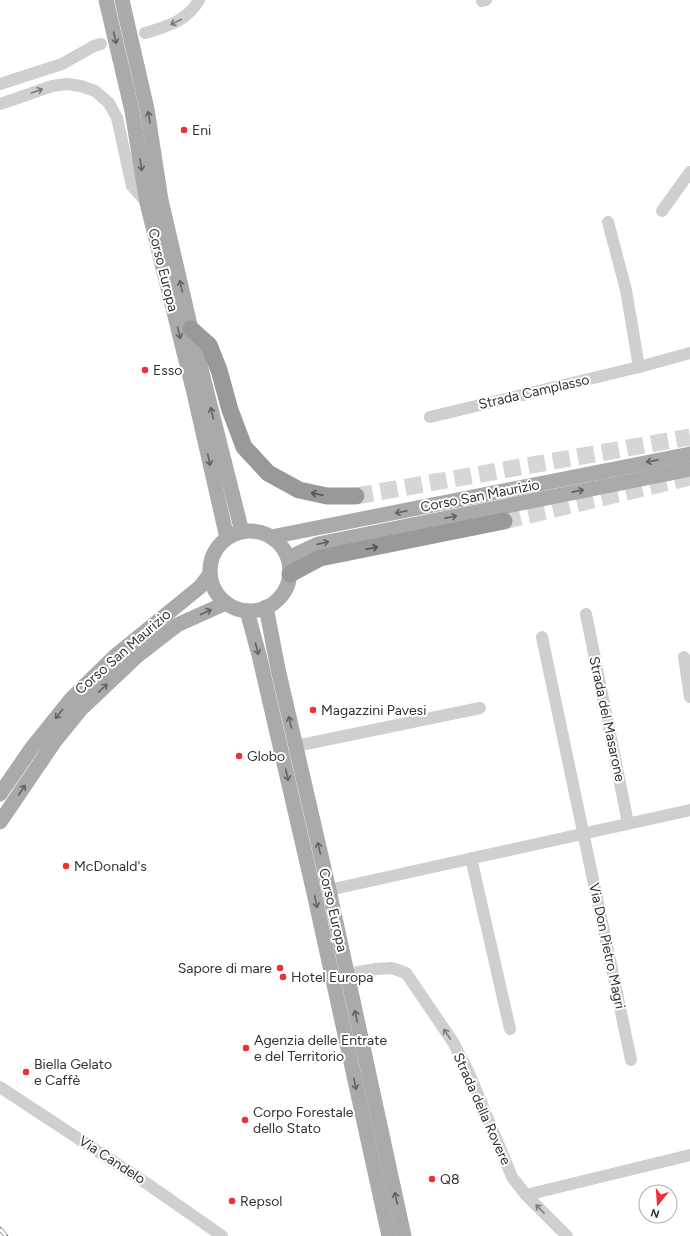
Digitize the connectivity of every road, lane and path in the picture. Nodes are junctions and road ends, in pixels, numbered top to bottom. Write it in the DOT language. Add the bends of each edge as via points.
graph roads {
  1 [pos="106,0"];
  2 [pos="122,0"];
  3 [pos="199,0"];
  4 [pos="146,33"];
  5 [pos="101,44"];
  6 [pos="0,84"];
  7 [pos="0,104"];
  8 [pos="690,172"];
  9 [pos="146,203"];
  10 [pos="662,211"];
  11 [pos="608,222"];
  12 [pos="191,329"];
  13 [pos="690,353"];
  14 [pos="639,368"];
  15 [pos="430,417"];
  16 [pos="690,454"];
  17 [pos="690,469"];
  18 [pos="356,496"];
  19 [pos="504,521"];
  20 [pos="242,532"];
  21 [pos="271,537"];
  22 [pos="227,538"];
  23 [pos="289,566"];
  24 [pos="210,574"];
  25 [pos="226,603"];
  26 [pos="266,608"];
  27 [pos="247,611"];
  28 [pos="586,614"];
  29 [pos="542,637"];
  30 [pos="684,657"];
  31 [pos="690,697"];
  32 [pos="480,708"];
  33 [pos="296,746"];
  34 [pos="0,794"];
  35 [pos="690,810"];
  36 [pos="0,822"];
  37 [pos="628,823"];
  38 [pos="583,833"];
  39 [pos="471,858"];
  40 [pos="329,890"];
  41 [pos="347,974"];
  42 [pos="510,1029"];
  43 [pos="631,1060"];
  44 [pos="0,1087"];
  45 [pos="690,1155"];
  46 [pos="526,1195"];
  47 [pos="222,1236"];
  48 [pos="389,1236"];
  49 [pos="404,1236"];
  50 [pos="567,1236"];
  1 -- 9 [label="main road, Corso Europa, one-way" via="132,111"];
  12 -- 2 [label="main road, Corso Europa, one-way" via="161,200 148,109"];
  3 -- 4 [label="street, one-way" via="183,19"];
  5 -- 6 [label="street" via="62,64"];
  7 -- 9 [label="street, one-way" via="52,86 67,84 95,91 109,103 117,118 132,186"];
  8 -- 10 [label="street"];
  9 -- 22 [label="main road, Corso Europa, one-way" via="194,393"];
  11 -- 14 [label="street" via="626,290"];
  18 -- 12 [label="highway, one-way" via="327,496 299,490 268,473 244,447 209,345"];
  20 -- 12 [label="main road, Corso Europa, one-way"];
  13 -- 14 [label="street, Strada Camplasso"];
  14 -- 15 [label="street, Strada Camplasso"];
  16 -- 21 [label="main road, Corso San Maurizio, one-way"];
  23 -- 17 [label="main road, Corso San Maurizio, one-way" via="318,544"];
  23 -- 19 [label="highway, one-way"];
  20 -- 21 [label="main road" via="257,532"];
  20 -- 22 [label="main road"];
  21 -- 23 [label="main road" via="281,546"];
  22 -- 24 [label="main road" via="217,548 211,560"];
  23 -- 26 [label="main road" via="288,584 283,594"];
  24 -- 25 [label="main road" via="212,585"];
  24 -- 34 [label="main road, Corso San Maurizio, one-way" via="200,587 115,656 72,698 31,749"];
  25 -- 27 [label="main road"];
  36 -- 25 [label="main road, Corso San Maurizio, one-way" via="55,741 81,709 137,656 177,625"];
  26 -- 27 [label="main road"];
  33 -- 26 [label="main road, Corso Europa, one-way"];
  27 -- 48 [label="main road, Corso Europa, one-way" via="312,886"];
  28 -- 37 [label="street, Strada del Masarone"];
  29 -- 38 [label="street"];
  30 -- 31 [label="street"];
  32 -- 33 [label="street"];
  40 -- 33 [label="main road, Corso Europa, one-way"];
  35 -- 37 [label="street"];
  37 -- 38 [label="street"];
  38 -- 39 [label="street"];
  38 -- 43 [label="street, Via Don Pietro Magri"];
  39 -- 40 [label="street"];
  39 -- 42 [label="street"];
  40 -- 41 [label="main road, Corso Europa"];
  46 -- 41 [label="street, Strada della Rovere, one-way" via="512,1177 469,1073 453,1042 406,973 392,968"];
  49 -- 41 [label="main road, Corso Europa, one-way"];
  44 -- 47 [label="street, Via Candelo"];
  45 -- 46 [label="street"];
  50 -- 46 [label="street, Strada della Rovere, one-way"];
}
